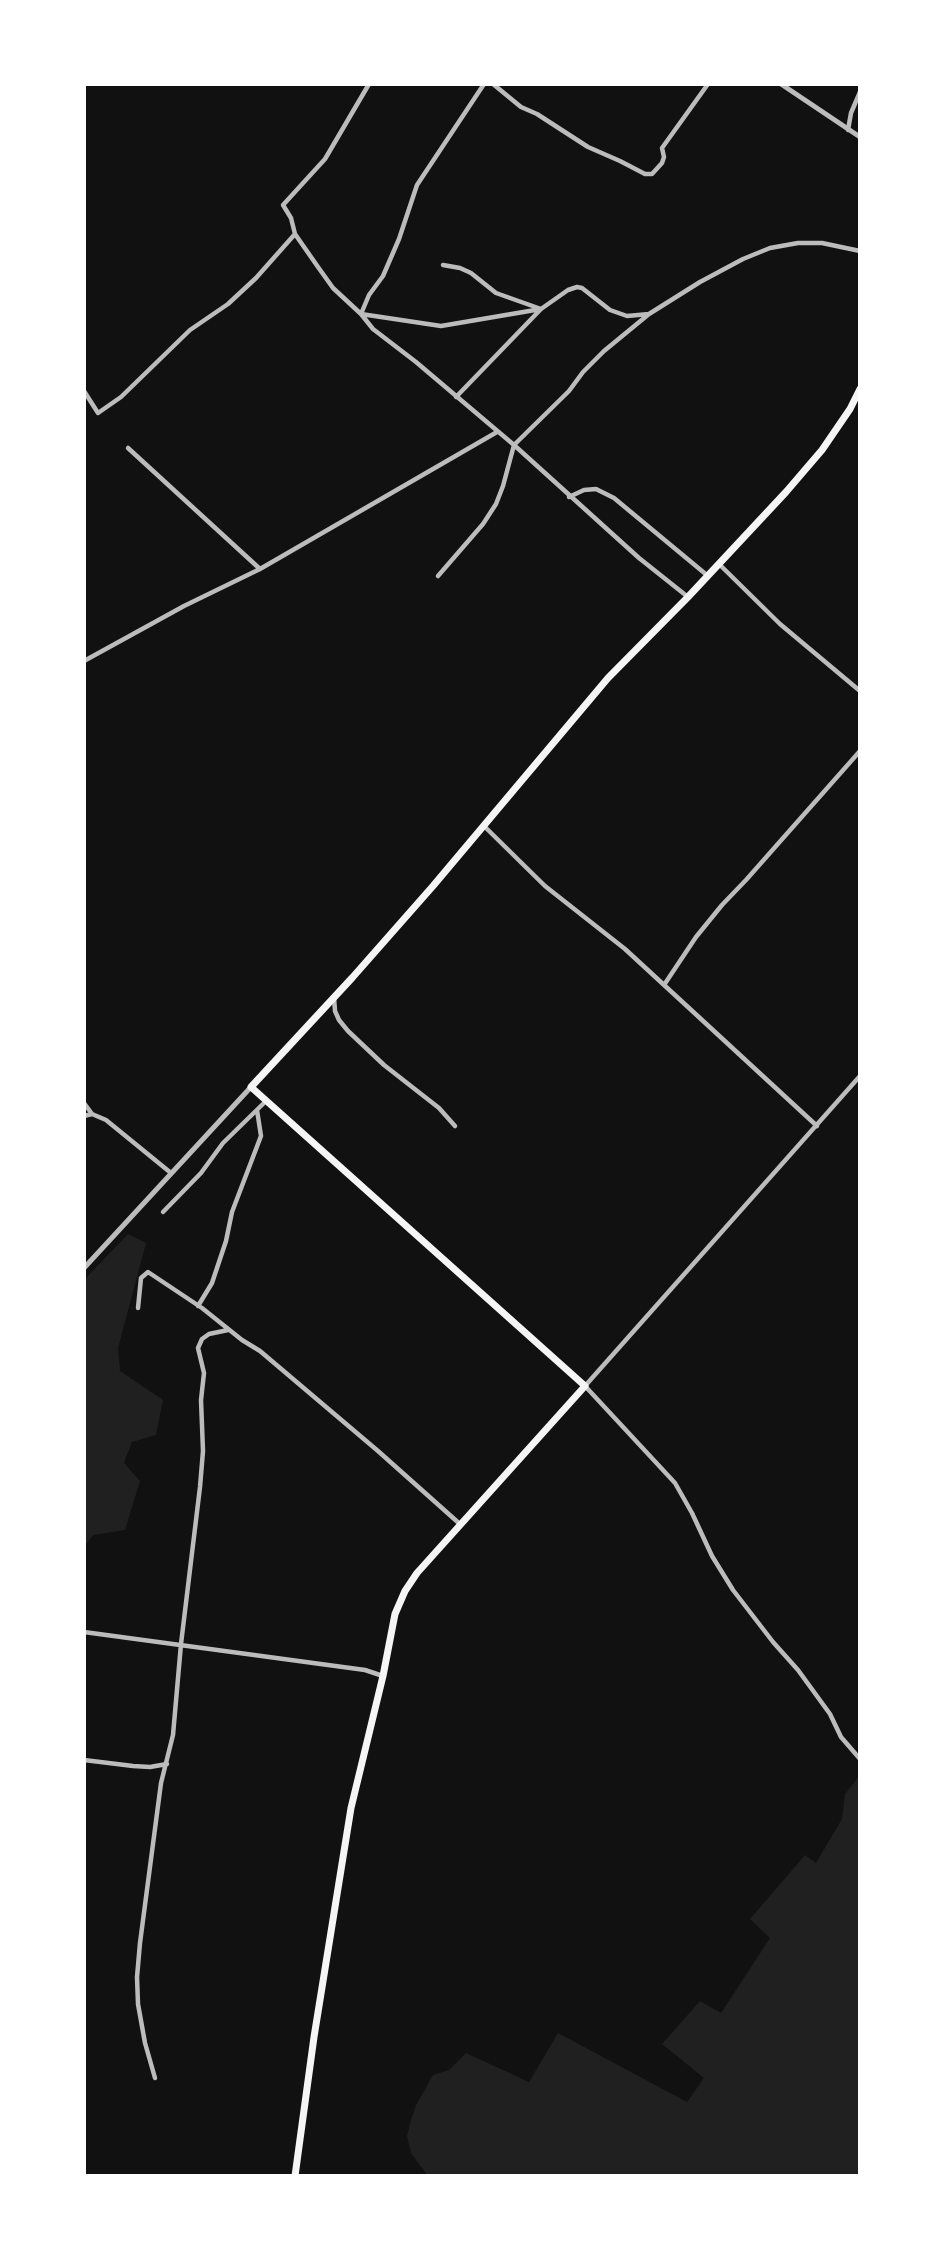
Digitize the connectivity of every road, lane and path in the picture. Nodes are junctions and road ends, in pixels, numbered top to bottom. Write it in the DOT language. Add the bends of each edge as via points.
graph roads {
  1 [pos="369,84"];
  2 [pos="484,84"];
  3 [pos="493,84"];
  4 [pos="708,84"];
  5 [pos="781,84"];
  6 [pos="860,92"];
  7 [pos="848,130"];
  8 [pos="860,137"];
  9 [pos="295,234"];
  10 [pos="860,251"];
  11 [pos="443,265"];
  12 [pos="541,309"];
  13 [pos="361,314"];
  14 [pos="649,314"];
  15 [pos="860,389"];
  16 [pos="84,391"];
  17 [pos="456,397"];
  18 [pos="497,432"];
  19 [pos="514,445"];
  20 [pos="128,448"];
  21 [pos="569,497"];
  22 [pos="719,564"];
  23 [pos="260,569"];
  24 [pos="438,576"];
  25 [pos="708,576"];
  26 [pos="688,597"];
  27 [pos="84,661"];
  28 [pos="860,691"];
  29 [pos="860,751"];
  30 [pos="484,826"];
  31 [pos="664,985"];
  32 [pos="334,997"];
  33 [pos="860,1076"];
  34 [pos="251,1087"];
  35 [pos="266,1101"];
  36 [pos="84,1103"];
  37 [pos="257,1110"];
  38 [pos="92,1114"];
  39 [pos="84,1116"];
  40 [pos="455,1126"];
  41 [pos="817,1126"];
  42 [pos="171,1173"];
  43 [pos="163,1212"];
  44 [pos="84,1268"];
  45 [pos="198,1306"];
  46 [pos="138,1308"];
  47 [pos="228,1330"];
  48 [pos="585,1386"];
  49 [pos="461,1525"];
  50 [pos="84,1632"];
  51 [pos="181,1644"];
  52 [pos="382,1676"];
  53 [pos="860,1759"];
  54 [pos="84,1760"];
  55 [pos="167,1764"];
  56 [pos="155,2078"];
  57 [pos="295,2176"];
  1 -- 9 [label="street" via="325,159 283,205"];
  2 -- 13 [label="street" via="417,186 399,239"];
  3 -- 4 [label="street" via="521,107 588,147 645,174 652,174 662,163 662,148"];
  5 -- 7 [label="street"];
  6 -- 7 [label="street"];
  7 -- 8 [label="street"];
  9 -- 13 [label="street" via="333,288"];
  9 -- 16 [label="street" via="256,278 228,304 190,330 121,397 98,413"];
  10 -- 14 [label="street" via="822,243 770,248 700,282"];
  11 -- 12 [label="street" via="460,268 496,293"];
  12 -- 13 [label="street" via="441,326"];
  12 -- 14 [label="street" via="577,287 610,310 627,316"];
  12 -- 17 [label="street"];
  13 -- 17 [label="street" via="373,329"];
  14 -- 19 [label="street" via="604,351"];
  15 -- 22 [label="main road" via="822,450"];
  17 -- 18 [label="street"];
  18 -- 19 [label="street"];
  18 -- 23 [label="street"];
  19 -- 21 [label="street"];
  19 -- 24 [label="street" via="496,504"];
  20 -- 23 [label="street"];
  21 -- 25 [label="street" via="596,489 614,498"];
  21 -- 26 [label="street"];
  22 -- 25 [label="main road"];
  22 -- 28 [label="street" via="780,624"];
  23 -- 27 [label="street"];
  25 -- 26 [label="main road"];
  26 -- 30 [label="main road" via="608,678"];
  29 -- 31 [label="street" via="722,905"];
  30 -- 31 [label="street" via="545,886"];
  30 -- 32 [label="main road"];
  31 -- 41 [label="street"];
  32 -- 34 [label="main road"];
  32 -- 40 [label="street" via="335,1011 348,1031"];
  33 -- 41 [label="street"];
  34 -- 35 [label="main road"];
  34 -- 42 [label="street"];
  35 -- 37 [label="street"];
  35 -- 48 [label="main road"];
  36 -- 38 [label="street"];
  37 -- 43 [label="street"];
  37 -- 45 [label="street" via="261,1136 232,1212 212,1283"];
  38 -- 39 [label="street"];
  38 -- 42 [label="street" via="106,1120"];
  41 -- 48 [label="street"];
  42 -- 44 [label="street"];
  45 -- 46 [label="street" via="148,1272 141,1278"];
  45 -- 47 [label="street"];
  47 -- 49 [label="street" via="283,1370"];
  47 -- 51 [label="street" via="209,1334 198,1348 204,1373 203,1451"];
  48 -- 49 [label="main road"];
  48 -- 53 [label="street" via="675,1483 733,1590 798,1670 830,1714 841,1737"];
  49 -- 52 [label="main road" via="405,1591 395,1614"];
  50 -- 51 [label="street"];
  51 -- 52 [label="street" via="365,1670"];
  51 -- 55 [label="street"];
  52 -- 57 [label="main road" via="351,1808"];
  54 -- 55 [label="street" via="134,1766"];
  55 -- 56 [label="street" via="149,1864 137,1977 142,2026"];
}
